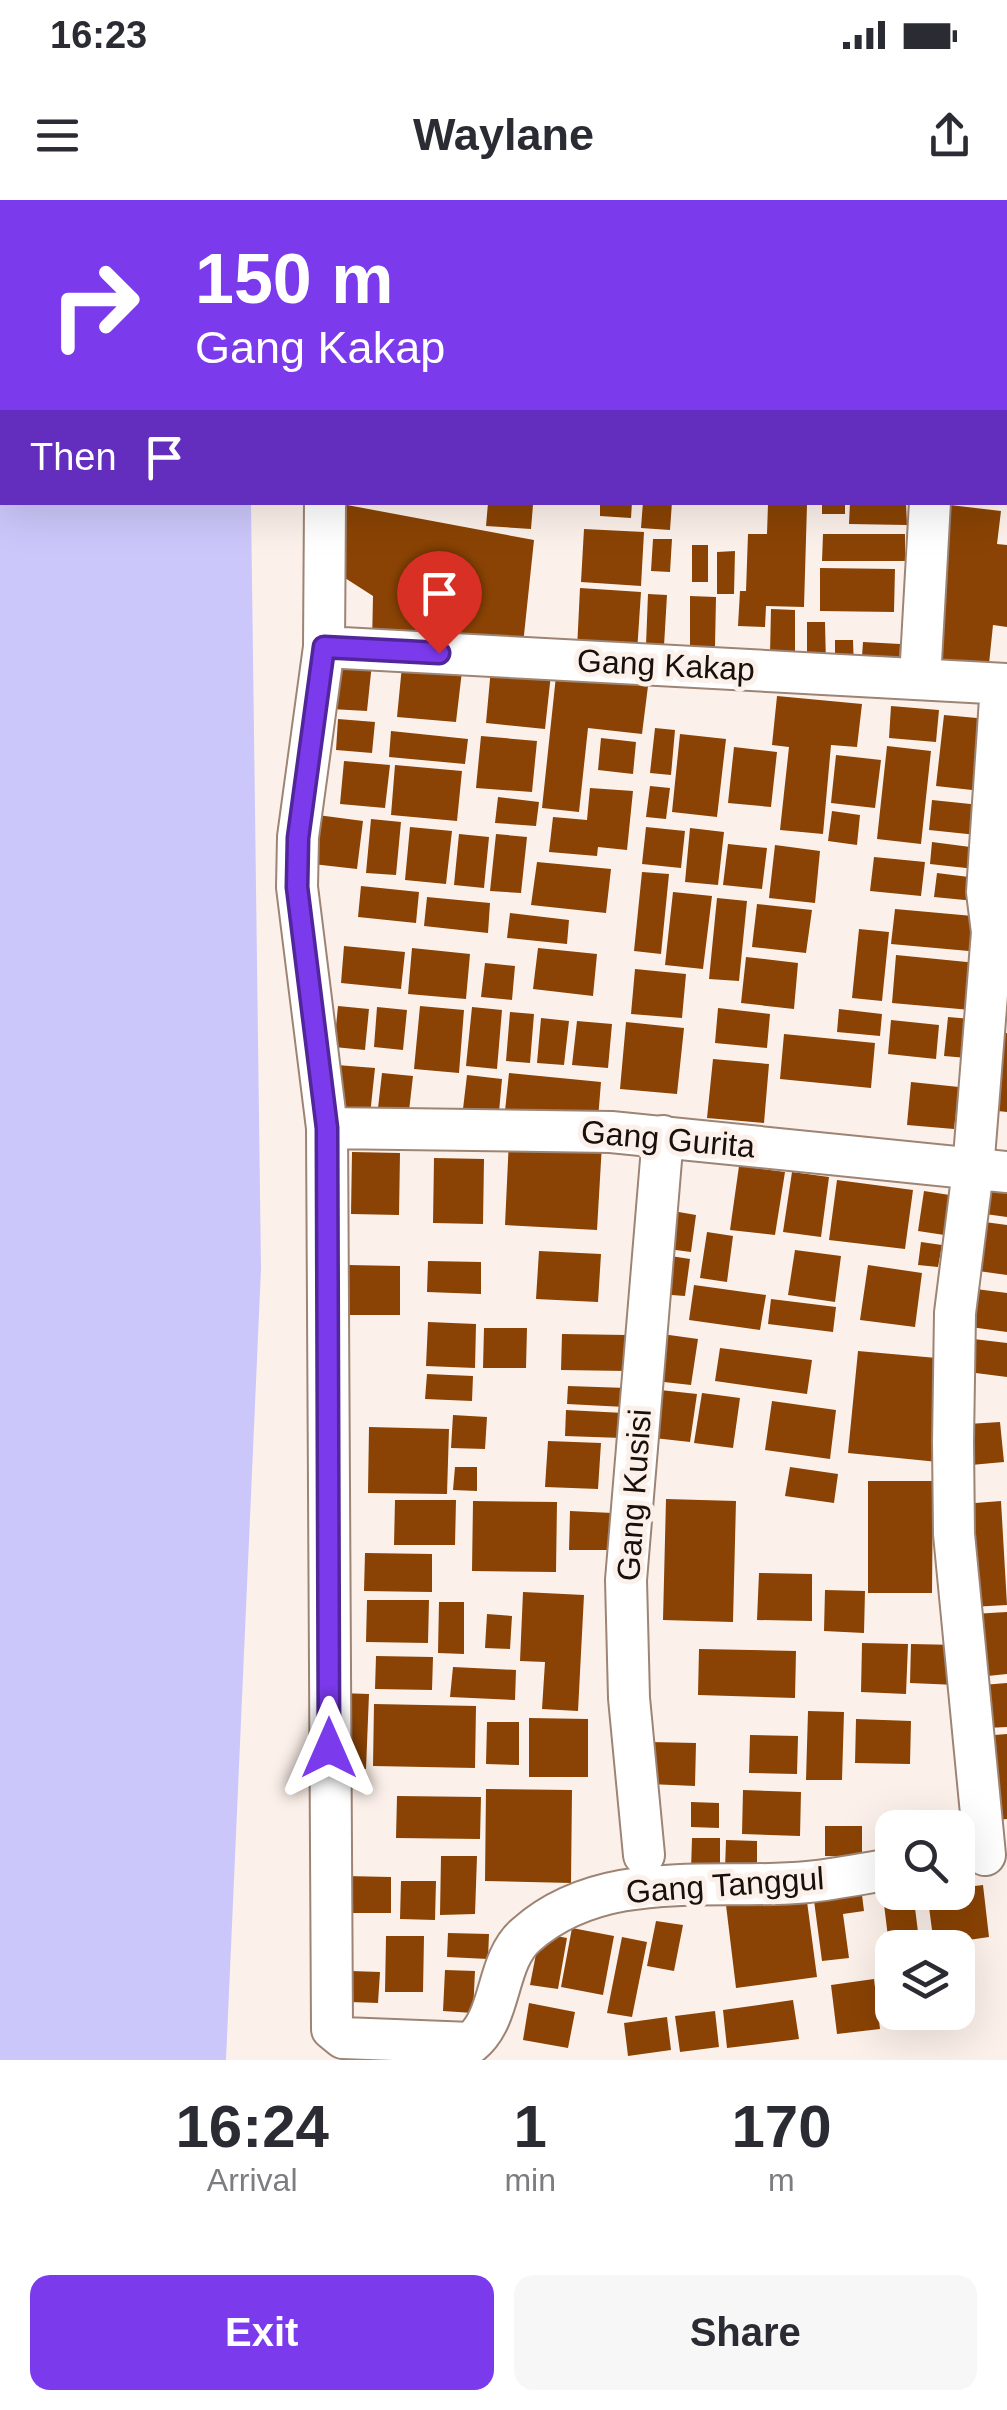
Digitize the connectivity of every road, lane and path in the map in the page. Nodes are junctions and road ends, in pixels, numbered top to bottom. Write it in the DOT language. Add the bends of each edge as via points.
graph roads {
  1 [pos="325,505"];
  2 [pos="930,505"];
  3 [pos="324,647"];
  4 [pos="920,680"];
  5 [pos="1004,684"];
  6 [pos="327,1128"];
  7 [pos="663,1136"];
  8 [pos="990,1171"];
  9 [pos="644,1854"];
  10 [pos="983,1854"];
  11 [pos="875,1872"];
  1 -- 3 [label="street"];
  2 -- 4 [label="street"];
  3 -- 4 [label="street, Gang Kakap"];
  3 -- 6 [label="street" via="297,887"];
  4 -- 5 [label="street, Gang Kakap"];
  5 -- 8 [label="street" via="987,892"];
  6 -- 7 [label="street, Gang Gurita"];
  6 -- 11 [label="street, Gang Tanggul" via="330,2020 338,2036 471,2043 523,1936 551,1916 614,1892 808,1882"];
  7 -- 8 [label="street, Gang Gurita"];
  7 -- 9 [label="street, Gang Kusisi" via="626,1580"];
  8 -- 10 [label="street" via="955,1313 954,1534"];
}
